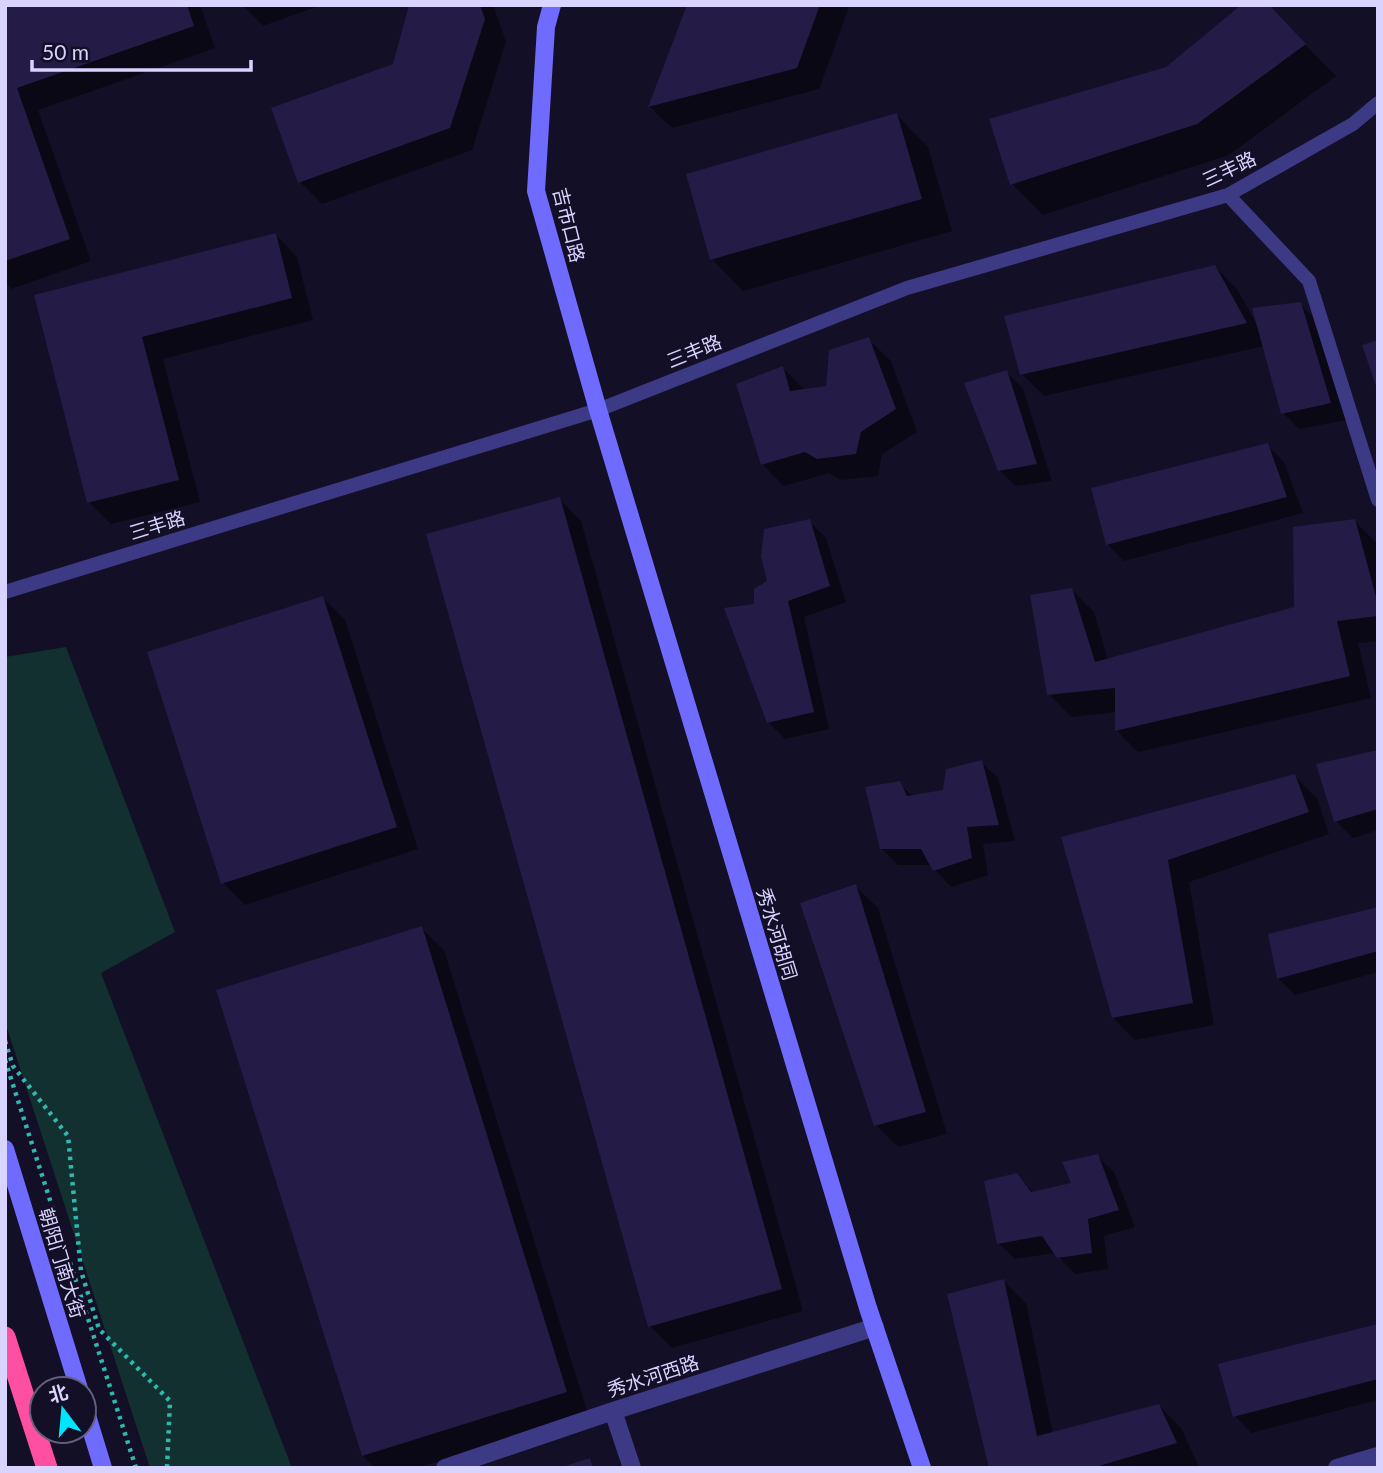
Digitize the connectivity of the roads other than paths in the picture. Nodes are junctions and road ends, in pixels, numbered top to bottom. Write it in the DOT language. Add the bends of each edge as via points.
graph roads {
  1 [pos="552,5"];
  2 [pos="1378,103"];
  3 [pos="1228,195"];
  4 [pos="598,410"];
  5 [pos="1378,500"];
  6 [pos="5,592"];
  7 [pos="5,1149"];
  8 [pos="875,1327"];
  9 [pos="5,1337"];
  10 [pos="75,1375"];
  11 [pos="613,1410"];
  12 [pos="96,1445"];
  13 [pos="1378,1456"];
  14 [pos="47,1468"];
  15 [pos="103,1468"];
  16 [pos="446,1468"];
  17 [pos="632,1468"];
  18 [pos="922,1468"];
  19 [pos="1336,1468"];
  1 -- 4 [label="street, 吉市口路" via="546,27 536,191"];
  2 -- 3 [label="lane, 三丰路" via="1353,124"];
  3 -- 4 [label="lane, 三丰路" via="907,288"];
  3 -- 5 [label="lane" via="1308,281"];
  4 -- 6 [label="lane, 三丰路"];
  4 -- 8 [label="street, 秀水河胡同"];
  7 -- 10 [label="street, 朝阳门南大街"];
  8 -- 11 [label="street, 秀水河西路"];
  8 -- 18 [label="street, 秀水河胡同"];
  9 -- 14 [label="highway"];
  11 -- 16 [label="street, 秀水河西路"];
  11 -- 17 [label="street"];
  12 -- 15 [label="street"];
  13 -- 19 [label="street"];
}
